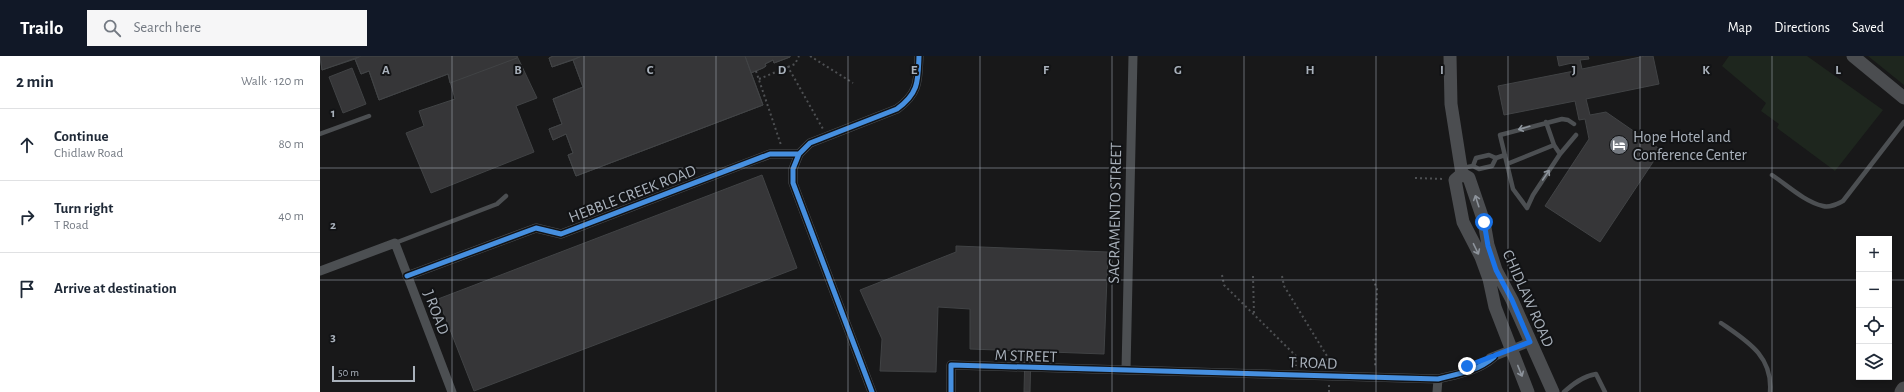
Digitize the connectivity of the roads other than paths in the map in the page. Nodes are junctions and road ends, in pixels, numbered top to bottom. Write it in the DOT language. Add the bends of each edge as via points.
graph roads {
  1 [pos="919,56"];
  2 [pos="1133,56"];
  3 [pos="1450,56"];
  4 [pos="1853,56"];
  5 [pos="1904,98"];
  6 [pos="370,116"];
  7 [pos="1546,122"];
  8 [pos="1904,122"];
  9 [pos="1574,124"];
  10 [pos="320,134"];
  11 [pos="1576,135"];
  12 [pos="1554,145"];
  13 [pos="799,154"];
  14 [pos="1560,154"];
  15 [pos="1505,155"];
  16 [pos="1496,158"];
  17 [pos="1507,164"];
  18 [pos="1465,170"];
  19 [pos="1772,175"];
  20 [pos="506,196"];
  21 [pos="395,243"];
  22 [pos="320,271"];
  23 [pos="407,276"];
  24 [pos="1721,323"];
  25 [pos="1530,342"];
  26 [pos="1511,350"];
  27 [pos="1126,370"];
  28 [pos="1438,379"];
  29 [pos="1904,389"];
  30 [pos="452,392"];
  31 [pos="872,392"];
  32 [pos="951,392"];
  33 [pos="1437,392"];
  34 [pos="1528,392"];
  35 [pos="1553,392"];
  36 [pos="1564,392"];
  37 [pos="1605,392"];
  38 [pos="1770,392"];
  39 [pos="1902,392"];
  1 -- 13 [label="street" via="915,92 908,102 897,109 810,143"];
  2 -- 27 [label="street, SACRAMENTO STREET"];
  3 -- 18 [label="street, CHIDLAW ROAD" via="1451,104"];
  4 -- 5 [label="street"];
  6 -- 10 [label="lane"];
  7 -- 9 [label="lane" via="1562,119"];
  7 -- 12 [label="lane"];
  7 -- 15 [label="lane, one-way" via="1500,135"];
  8 -- 19 [label="lane" via="1843,201 1833,206 1823,207"];
  11 -- 14 [label="lane"];
  12 -- 14 [label="lane"];
  12 -- 17 [label="lane"];
  13 -- 23 [label="street, HEBBLE CREEK ROAD" via="770,154 561,234 536,228"];
  13 -- 31 [label="street" via="793,169 793,183"];
  17 -- 14 [label="lane, one-way" via="1513,189 1527,208"];
  15 -- 16 [label="lane"];
  15 -- 17 [label="lane"];
  16 -- 18 [label="lane" via="1492,166"];
  16 -- 18 [label="lane" via="1489,155 1476,158"];
  25 -- 18 [label="street, CHIDLAW ROAD, one-way" via="1496,270 1484,222"];
  18 -- 26 [label="street, CHIDLAW ROAD, one-way" via="1456,180 1463,222 1481,257"];
  20 -- 21 [label="lane" via="497,204"];
  21 -- 22 [label="street"];
  21 -- 23 [label="street, J ROAD"];
  23 -- 30 [label="street, J ROAD"];
  24 -- 38 [label="lane" via="1753,346 1767,366"];
  25 -- 26 [label="street, T ROAD"];
  25 -- 35 [label="street, CHIDLAW ROAD"];
  26 -- 28 [label="street, T ROAD"];
  26 -- 34 [label="street, CHIDLAW ROAD, one-way"];
  27 -- 28 [label="street, T ROAD"];
  27 -- 32 [label="street, M STREET" via="951,365"];
  28 -- 33 [label="street"];
  29 -- 39 [label="main road"];
  36 -- 37 [label="lane" via="1573,384 1596,374"];
}
